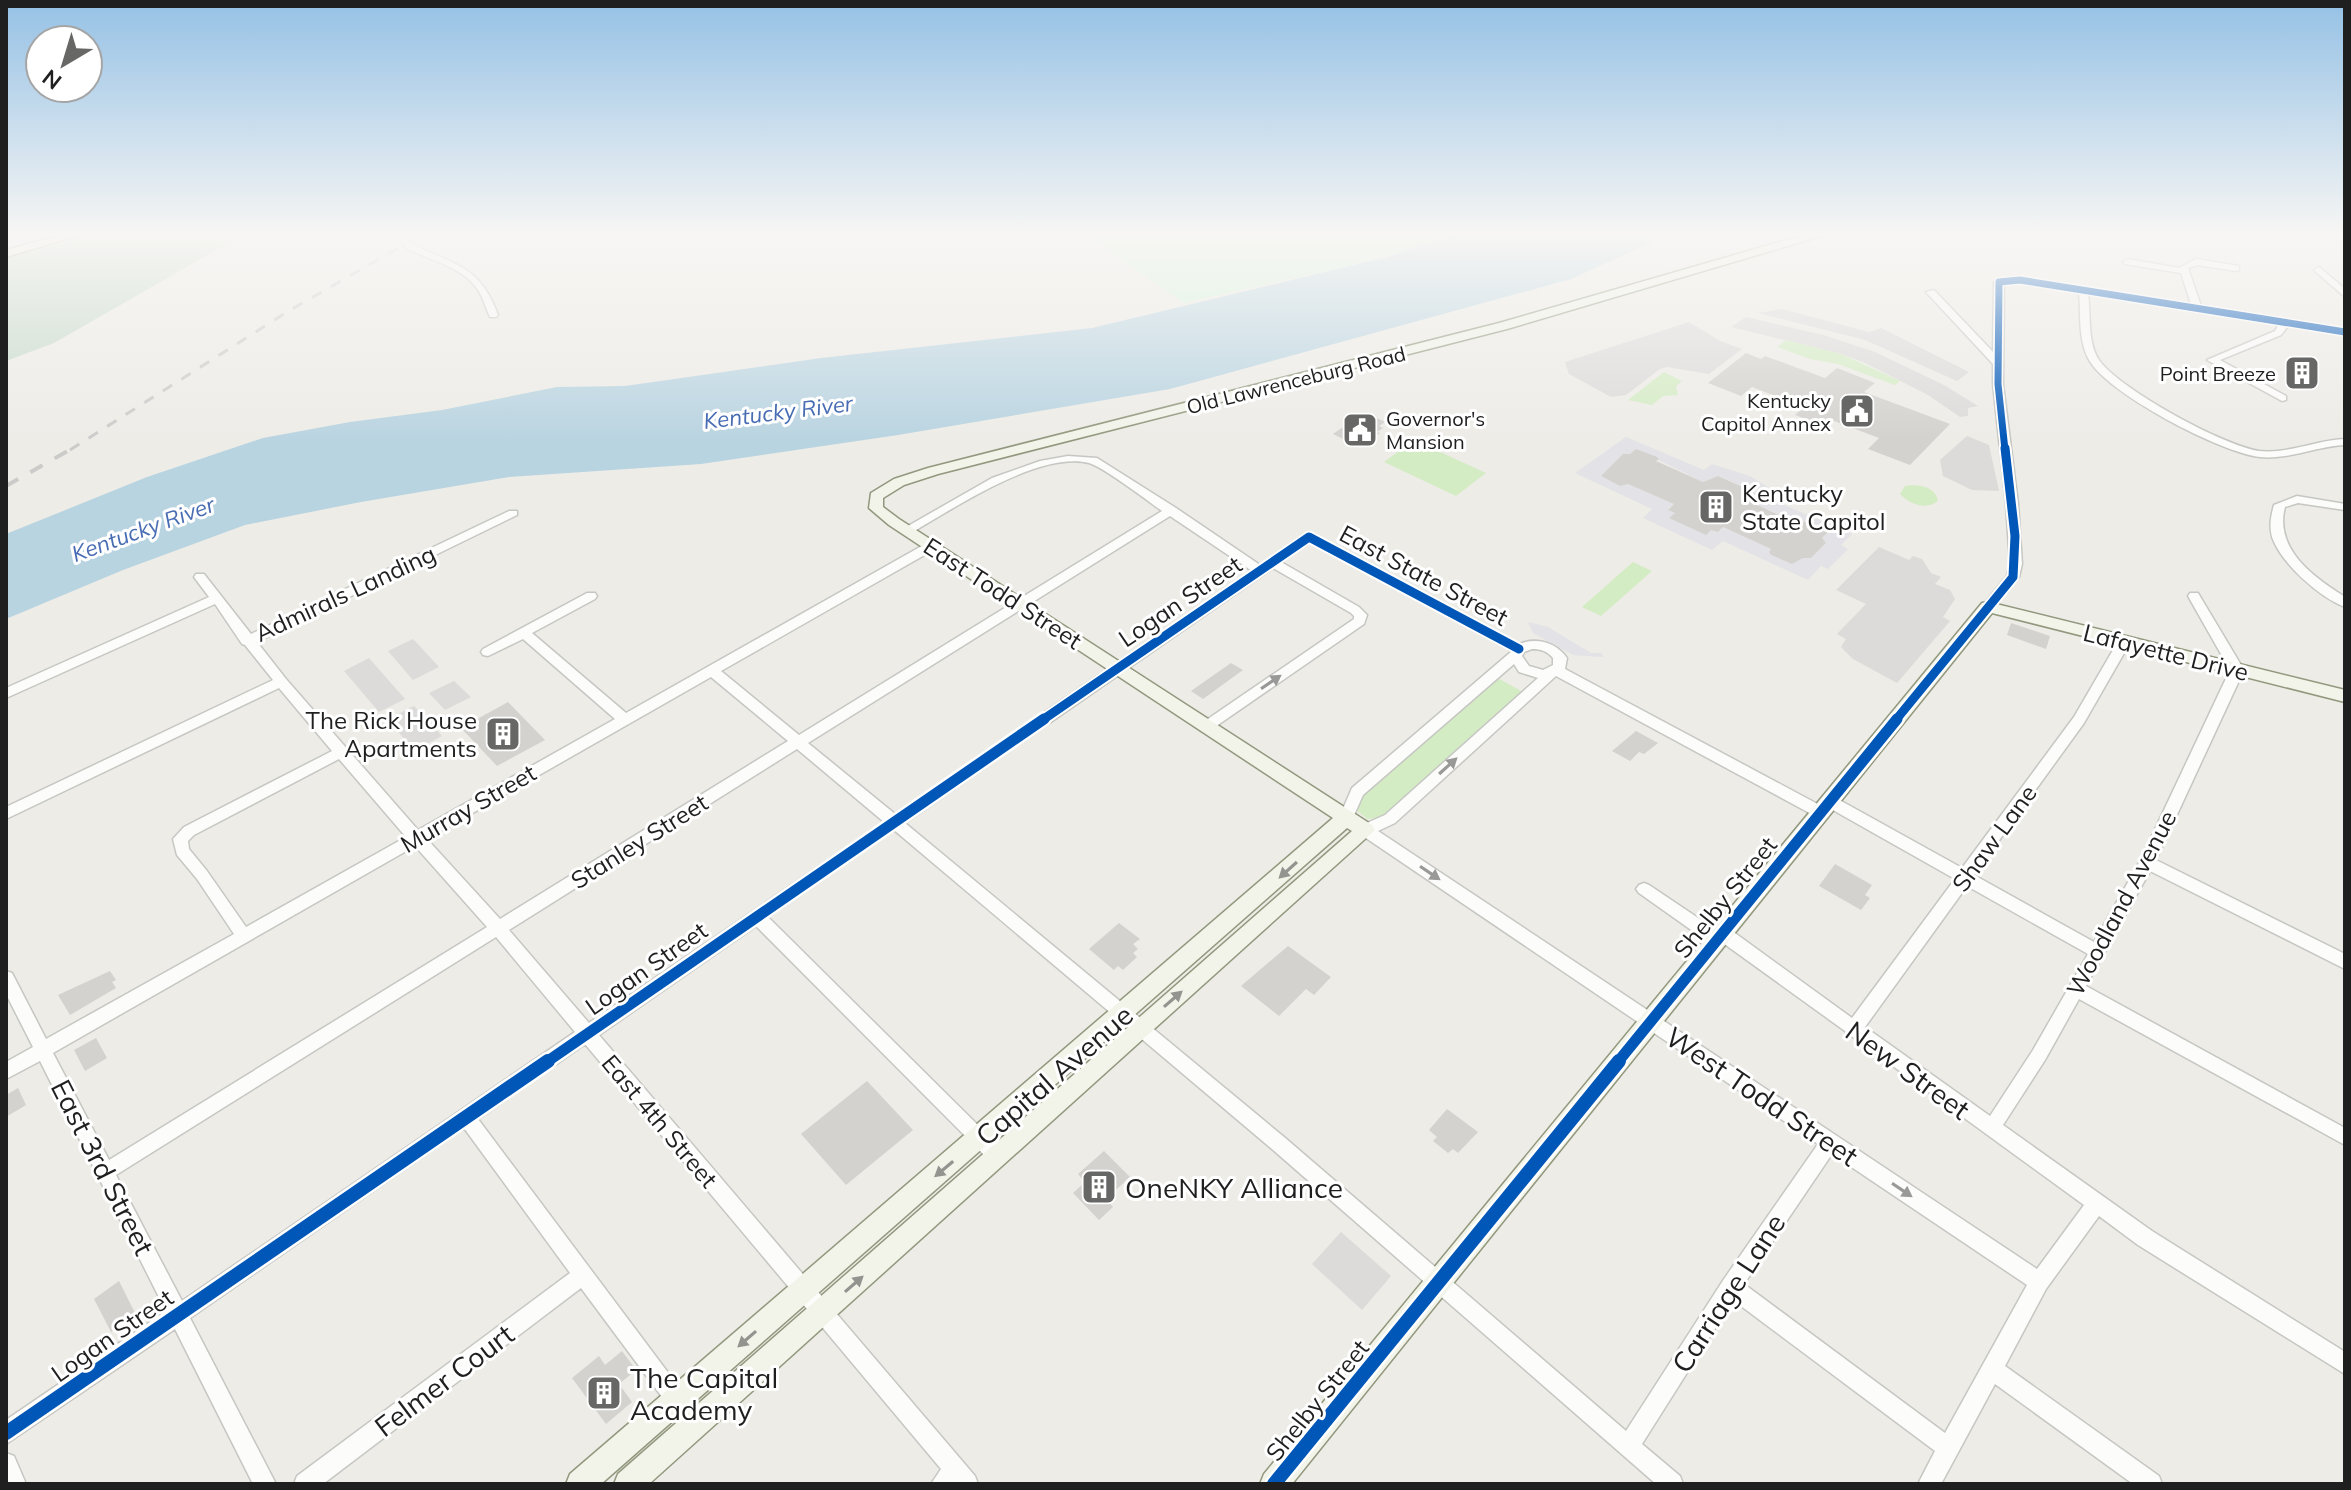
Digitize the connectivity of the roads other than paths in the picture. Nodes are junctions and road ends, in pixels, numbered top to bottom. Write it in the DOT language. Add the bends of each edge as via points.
graph roads {
  1 [pos="488,302"];
  2 [pos="1585,302"];
  3 [pos="1940,302"];
  4 [pos="1997,302"];
  5 [pos="2085,302"];
  6 [pos="2152,302"];
  7 [pos="2194,302"];
  8 [pos="2197,309"];
  9 [pos="493,315"];
  10 [pos="2286,322"];
  11 [pos="2345,332"];
  12 [pos="1998,363"];
  13 [pos="2282,398"];
  14 [pos="2345,442"];
  15 [pos="899,482"];
  16 [pos="2345,507"];
  17 [pos="1172,510"];
  18 [pos="513,513"];
  19 [pos="907,530"];
  20 [pos="1309,537"];
  21 [pos="931,546"];
  22 [pos="1267,566"];
  23 [pos="200,577"];
  24 [pos="591,596"];
  25 [pos="2194,596"];
  26 [pos="216,599"];
  27 [pos="2345,603"];
  28 [pos="1019,605"];
  29 [pos="1988,607"];
  30 [pos="524,633"];
  31 [pos="247,641"];
  32 [pos="2125,641"];
  33 [pos="488,652"];
  34 [pos="1517,652"];
  35 [pos="1118,669"];
  36 [pos="712,670"];
  37 [pos="2237,670"];
  38 [pos="1554,672"];
  39 [pos="281,682"];
  40 [pos="6,693"];
  41 [pos="2345,696"];
  42 [pos="625,720"];
  43 [pos="1207,726"];
  44 [pos="798,742"];
  45 [pos="341,752"];
  46 [pos="1824,807"];
  47 [pos="6,813"];
  48 [pos="894,822"];
  49 [pos="1356,824"];
  50 [pos="418,837"];
  51 [pos="2147,863"];
  52 [pos="1966,878"];
  53 [pos="1644,889"];
  54 [pos="757,916"];
  55 [pos="498,928"];
  56 [pos="244,936"];
  57 [pos="1719,936"];
  58 [pos="2097,951"];
  59 [pos="2345,962"];
  60 [pos="6,978"];
  61 [pos="2075,988"];
  62 [pos="1132,1021"];
  63 [pos="1650,1021"];
  64 [pos="1853,1030"];
  65 [pos="587,1034"];
  66 [pos="43,1050"];
  67 [pos="6,1071"];
  68 [pos="466,1117"];
  69 [pos="1991,1129"];
  70 [pos="2345,1137"];
  71 [pos="1830,1141"];
  72 [pos="989,1147"];
  73 [pos="105,1172"];
  74 [pos="2097,1204"];
  75 [pos="583,1275"];
  76 [pos="1439,1282"];
  77 [pos="2039,1282"];
  78 [pos="1731,1286"];
  79 [pos="802,1290"];
  80 [pos="822,1311"];
  81 [pos="178,1314"];
  82 [pos="2345,1364"];
  83 [pos="1992,1369"];
  84 [pos="677,1401"];
  85 [pos="695,1425"];
  86 [pos="6,1433"];
  87 [pos="1628,1447"];
  88 [pos="1948,1448"];
  89 [pos="6,1464"];
  90 [pos="955,1479"];
  91 [pos="15,1484"];
  92 [pos="265,1484"];
  93 [pos="305,1484"];
  94 [pos="580,1484"];
  95 [pos="628,1484"];
  96 [pos="1274,1484"];
  97 [pos="1672,1484"];
  98 [pos="1929,1484"];
  99 [pos="2151,1484"];
  1 -- 9 [label="street"];
  2 -- 15 [label="main road, Old Lawrenceburg Road"];
  3 -- 12 [label="street"];
  4 -- 12 [label="street, Shelby Street"];
  5 -- 14 [label="street" via="2092,356 2129,394 2255,454"];
  6 -- 8 [label="street"];
  7 -- 8 [label="street"];
  8 -- 10 [label="street"];
  10 -- 11 [label="street"];
  10 -- 13 [label="street" via="2278,333 2212,360"];
  12 -- 29 [label="street, Shelby Street" via="2016,564 2013,577"];
  15 -- 19 [label="main road, East Todd Street" via="874,501"];
  16 -- 27 [label="street" via="2284,501 2275,527 2302,571"];
  17 -- 19 [label="street" via="1093,460 1073,458 1008,475"];
  17 -- 22 [label="street"];
  17 -- 28 [label="street, Stanley Street"];
  18 -- 31 [label="street, Admirals Landing"];
  19 -- 21 [label="main road, East Todd Street"];
  20 -- 22 [label="street, Logan Street"];
  20 -- 34 [label="street, East State Street"];
  21 -- 28 [label="main road, East Todd Street"];
  21 -- 36 [label="street, Murray Street"];
  22 -- 35 [label="street, Logan Street"];
  43 -- 22 [label="street, one-way" via="1360,621 1355,610"];
  23 -- 26 [label="street, Admirals Landing"];
  24 -- 30 [label="street"];
  25 -- 37 [label="street"];
  26 -- 31 [label="street, Admirals Landing"];
  26 -- 40 [label="street"];
  28 -- 35 [label="main road, East Todd Street"];
  28 -- 44 [label="street, Stanley Street"];
  29 -- 32 [label="main road, Lafayette Drive"];
  29 -- 46 [label="main road, Shelby Street"];
  30 -- 33 [label="street"];
  30 -- 42 [label="street"];
  31 -- 39 [label="street, East 4th Street"];
  32 -- 37 [label="main road, Lafayette Drive"];
  32 -- 52 [label="street, Shaw Lane" via="2079,720"];
  34 -- 38 [label="street" via="1524,669"];
  34 -- 38 [label="street" via="1533,644 1553,650 1561,661"];
  34 -- 49 [label="street, Capital Avenue" via="1357,792"];
  35 -- 43 [label="main road, East Todd Street"];
  35 -- 48 [label="street, Logan Street"];
  36 -- 42 [label="street, Murray Street"];
  36 -- 44 [label="street"];
  37 -- 41 [label="main road, Lafayette Drive"];
  37 -- 51 [label="street, Woodland Avenue"];
  38 -- 46 [label="street"];
  49 -- 38 [label="street, Capital Avenue, one-way" via="1390,819"];
  39 -- 45 [label="street, East 4th Street"];
  39 -- 47 [label="street"];
  42 -- 50 [label="street, Murray Street"];
  43 -- 49 [label="main road, East Todd Street"];
  44 -- 48 [label="street"];
  44 -- 55 [label="street, Stanley Street"];
  45 -- 50 [label="street, East 4th Street"];
  45 -- 56 [label="street" via="180,839 182,851"];
  46 -- 52 [label="street"];
  46 -- 57 [label="main road, Shelby Street"];
  48 -- 54 [label="street, Logan Street"];
  48 -- 62 [label="street"];
  49 -- 62 [label="main road, Capital Avenue"];
  49 -- 63 [label="street, West Todd Street, one-way"];
  50 -- 55 [label="street, East 4th Street"];
  50 -- 56 [label="street, Murray Street"];
  51 -- 58 [label="street, Woodland Avenue"];
  51 -- 59 [label="street"];
  52 -- 58 [label="street"];
  52 -- 64 [label="street, Shaw Lane"];
  53 -- 57 [label="street, New Street"];
  54 -- 65 [label="street, Logan Street"];
  54 -- 72 [label="street"];
  55 -- 65 [label="street, East 4th Street"];
  55 -- 73 [label="street, Stanley Street"];
  56 -- 66 [label="street, Murray Street"];
  57 -- 63 [label="main road, Shelby Street"];
  57 -- 64 [label="street, New Street"];
  58 -- 61 [label="street, Woodland Avenue"];
  60 -- 66 [label="street, East 3rd Street"];
  61 -- 69 [label="street, Woodland Avenue"];
  61 -- 70 [label="street"];
  62 -- 72 [label="main road, Capital Avenue"];
  62 -- 76 [label="street"];
  63 -- 71 [label="street, West Todd Street"];
  63 -- 76 [label="main road, Shelby Street"];
  64 -- 69 [label="street, New Street"];
  65 -- 68 [label="street, Logan Street"];
  65 -- 79 [label="street, East 4th Street"];
  66 -- 67 [label="street, Murray Street"];
  66 -- 73 [label="street, East 3rd Street"];
  68 -- 75 [label="street"];
  68 -- 81 [label="street, Logan Street"];
  69 -- 74 [label="street, New Street"];
  71 -- 77 [label="street, West Todd Street, one-way"];
  71 -- 78 [label="street, Carriage Lane"];
  72 -- 79 [label="main road, Capital Avenue, one-way"];
  80 -- 72 [label="main road, Capital Avenue, one-way"];
  73 -- 81 [label="street, East 3rd Street"];
  74 -- 77 [label="street"];
  74 -- 82 [label="street, New Street" via="2187,1267"];
  75 -- 84 [label="street"];
  75 -- 93 [label="street, Felmer Court"];
  76 -- 87 [label="street"];
  76 -- 96 [label="main road, Shelby Street"];
  77 -- 83 [label="street"];
  78 -- 87 [label="street, Carriage Lane"];
  78 -- 88 [label="street"];
  79 -- 80 [label="street, East 4th Street"];
  79 -- 84 [label="main road, Capital Avenue, one-way"];
  80 -- 85 [label="main road, Capital Avenue"];
  80 -- 90 [label="street, East 4th Street"];
  81 -- 86 [label="street, Logan Street"];
  81 -- 92 [label="street, East 3rd Street"];
  83 -- 88 [label="street"];
  83 -- 99 [label="street"];
  84 -- 85 [label="street"];
  84 -- 94 [label="main road, Capital Avenue"];
  85 -- 95 [label="main road, Capital Avenue"];
  87 -- 97 [label="street"];
  88 -- 98 [label="street"];
  89 -- 91 [label="street"];
}
